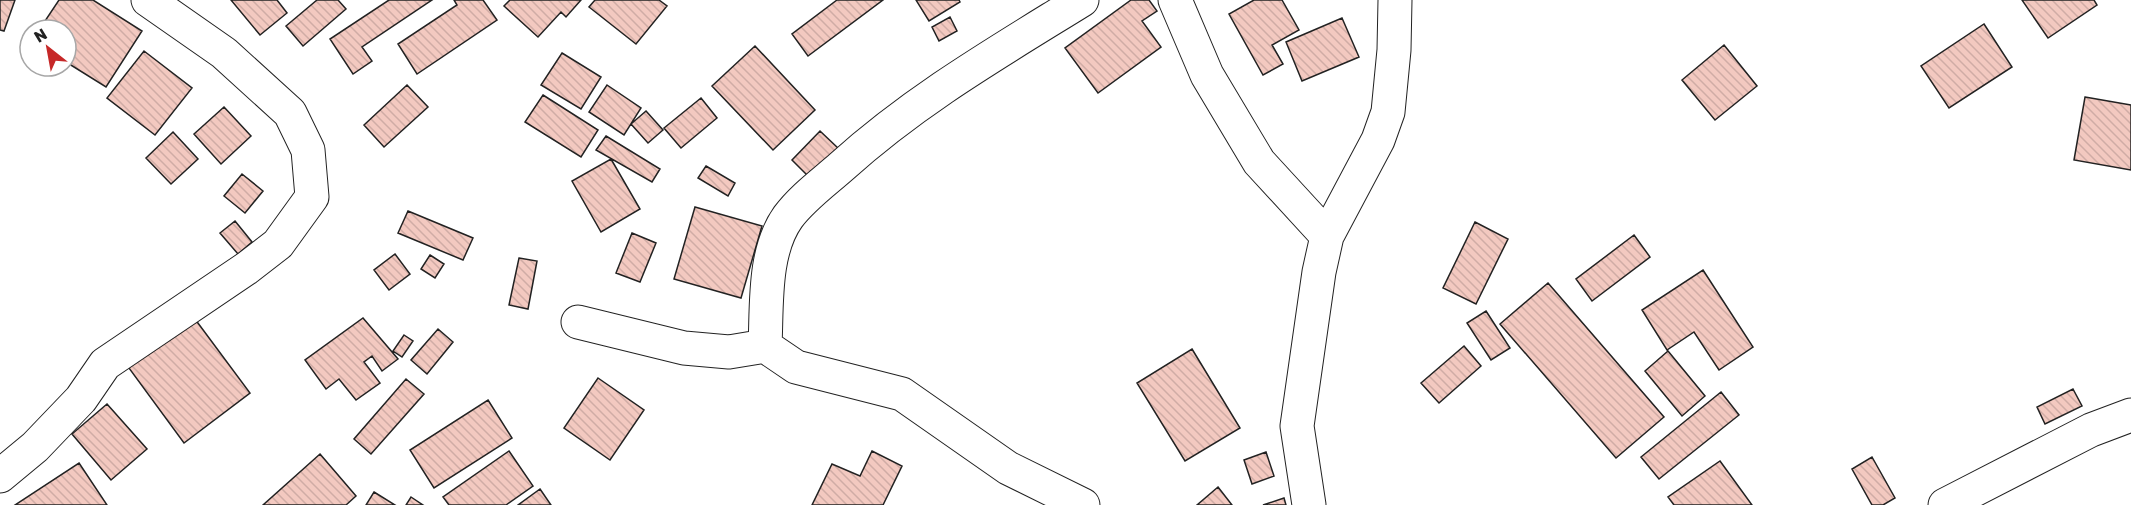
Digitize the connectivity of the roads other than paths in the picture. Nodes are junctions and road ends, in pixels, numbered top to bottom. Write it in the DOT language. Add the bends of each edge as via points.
graph roads {
  1 [pos="148,0"];
  2 [pos="1082,0"];
  3 [pos="1175,0"];
  4 [pos="1395,0"];
  5 [pos="1327,236"];
  6 [pos="578,322"];
  7 [pos="765,346"];
  8 [pos="2131,415"];
  9 [pos="0,476"];
  10 [pos="1083,505"];
  11 [pos="1309,505"];
  12 [pos="1945,505"];
  1 -- 9 [label="street" via="224,53 290,113 308,150 312,197 278,244 105,364 81,399 35,447"];
  2 -- 7 [label="street" via="987,57 904,114 788,218 776,244 768,282"];
  3 -- 5 [label="street" via="1207,75 1259,162"];
  4 -- 5 [label="street" via="1388,112 1378,140"];
  5 -- 11 [label="street" via="1298,426"];
  6 -- 7 [label="street" via="684,348 729,352"];
  7 -- 10 [label="street" via="796,367 902,394 1008,468"];
  8 -- 12 [label="street" via="2091,430"];
}
